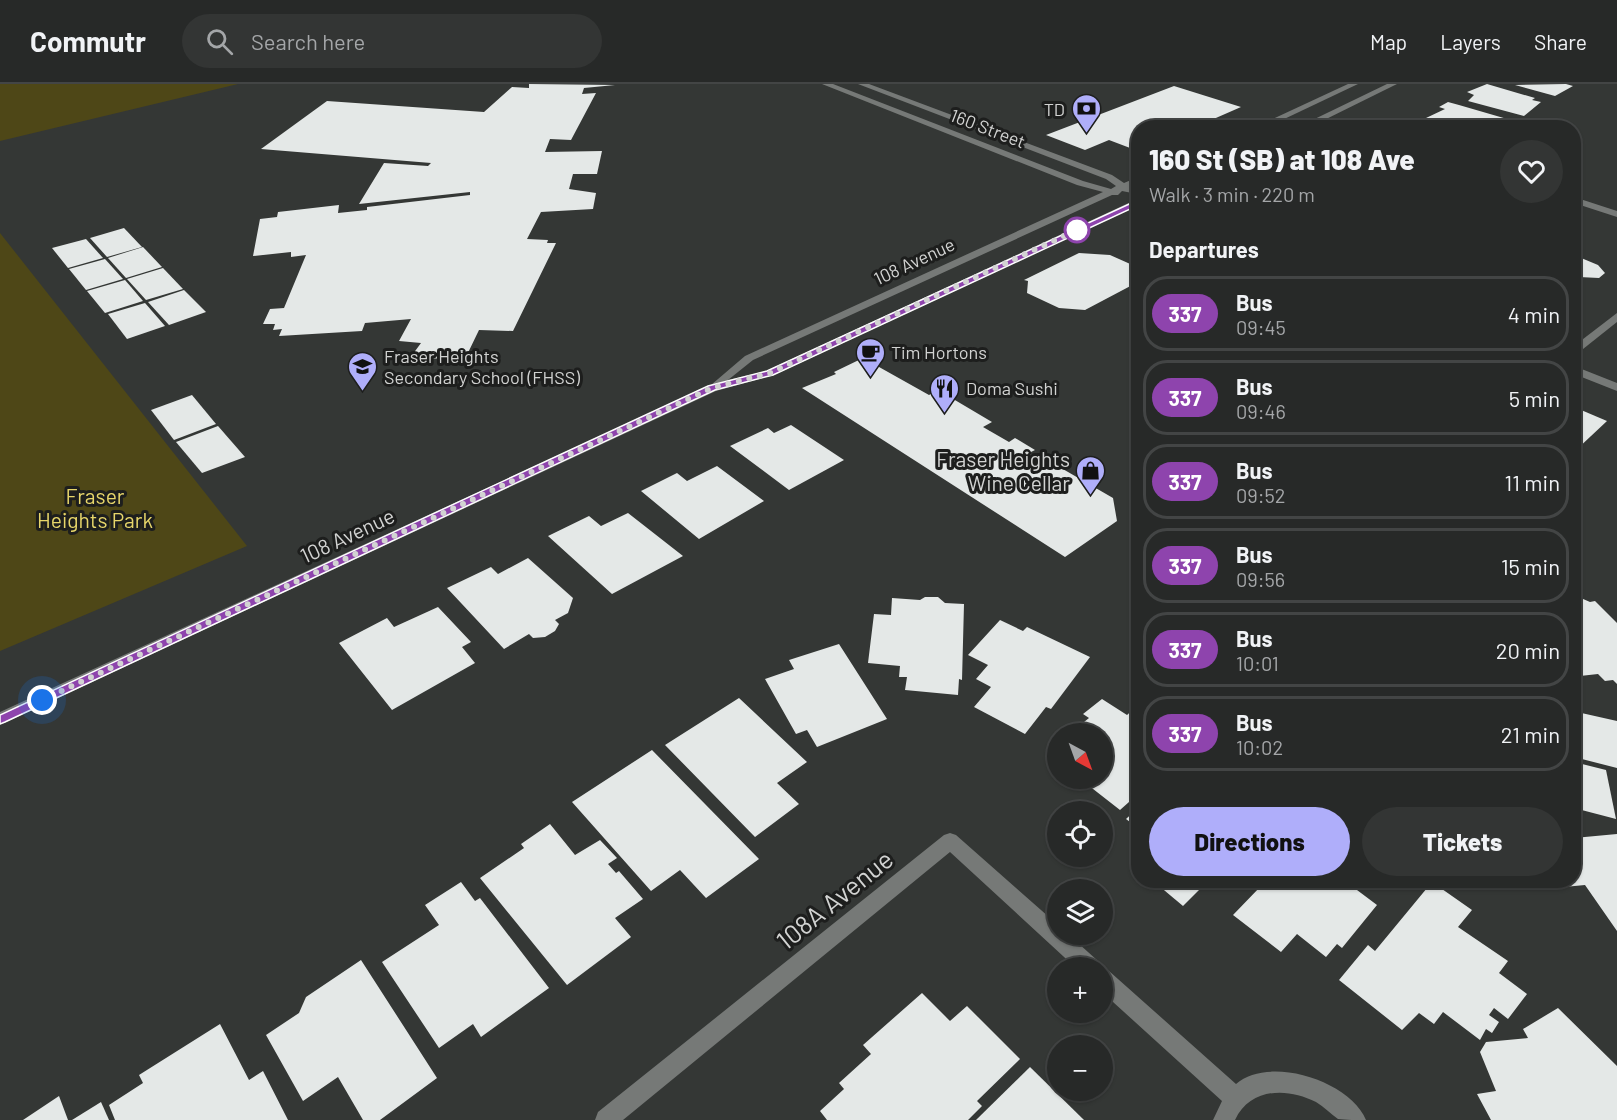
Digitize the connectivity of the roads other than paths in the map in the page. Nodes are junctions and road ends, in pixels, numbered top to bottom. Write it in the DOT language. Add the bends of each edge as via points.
graph roads {
  1 [pos="826,84"];
  2 [pos="843,84"];
  3 [pos="862,84"];
  4 [pos="1354,84"];
  5 [pos="1394,84"];
  6 [pos="902,99"];
  7 [pos="1275,120"];
  8 [pos="1317,120"];
  9 [pos="1131,183"];
  10 [pos="1123,187"];
  11 [pos="1111,192"];
  12 [pos="1131,193"];
  13 [pos="1131,197"];
  14 [pos="1131,202"];
  15 [pos="1581,202"];
  16 [pos="1617,214"];
  17 [pos="1617,316"];
  18 [pos="1581,345"];
  19 [pos="1581,373"];
  20 [pos="1617,387"];
  21 [pos="712,388"];
  22 [pos="0,719"];
  23 [pos="1079,957"];
  24 [pos="1113,988"];
  25 [pos="1235,1098"];
  26 [pos="606,1120"];
  27 [pos="1224,1120"];
  28 [pos="1355,1120"];
  1 -- 11 [label="street, 160 Street"];
  2 -- 6 [label="street" via="876,97"];
  3 -- 6 [label="street, 160 Street"];
  4 -- 7 [label="street"];
  5 -- 8 [label="street"];
  6 -- 10 [label="street, 160 Street" via="1109,177"];
  9 -- 10 [label="street, 108 Avenue"];
  10 -- 11 [label="street, 108 Avenue"];
  10 -- 12 [label="street, 160 Street"];
  11 -- 13 [label="street, 160 Street"];
  11 -- 21 [label="street, 108 Avenue" via="750,358"];
  14 -- 21 [label="street, 108 Avenue" via="770,373"];
  15 -- 16 [label="street"];
  17 -- 18 [label="street"];
  19 -- 20 [label="street"];
  21 -- 22 [label="street, 108 Avenue"];
  23 -- 26 [label="street, 108A Avenue" via="950,841"];
  24 -- 25 [label="street"];
  25 -- 27 [label="street"];
  25 -- 28 [label="street" via="1254,1085 1277,1080 1303,1085 1328,1097"];
}
